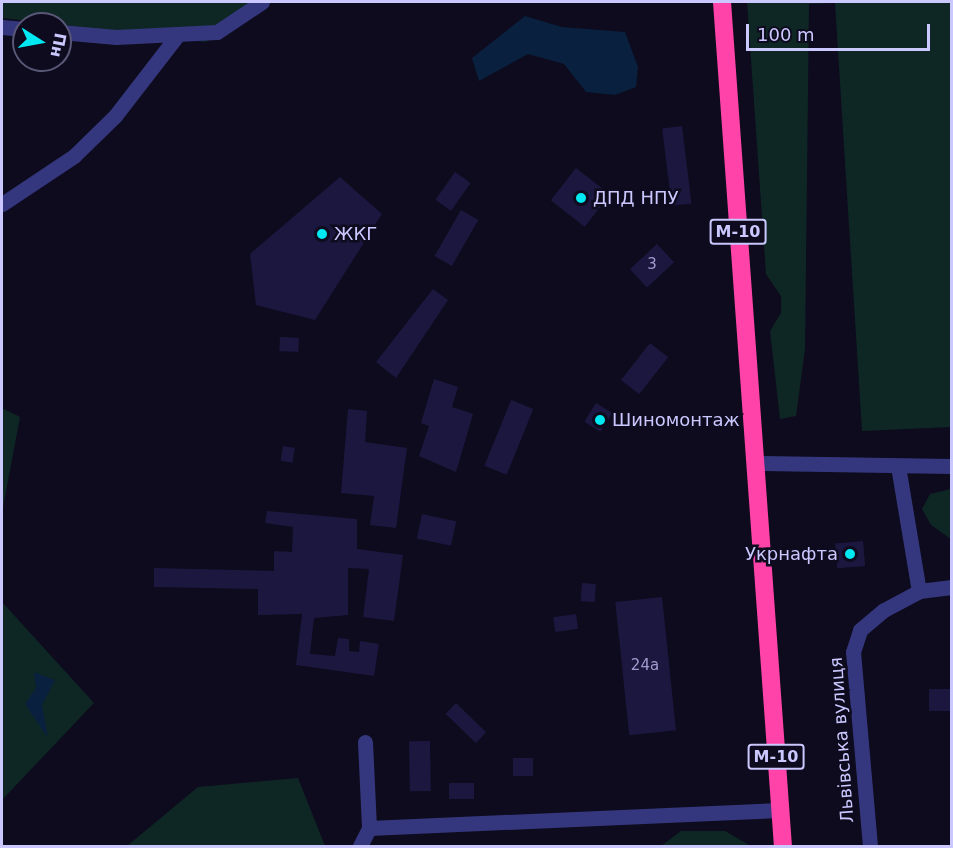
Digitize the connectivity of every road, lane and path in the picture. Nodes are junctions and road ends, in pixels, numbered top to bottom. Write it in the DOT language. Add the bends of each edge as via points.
graph roads {
  1 [pos="262,2"];
  2 [pos="722,2"];
  3 [pos="72,33"];
  4 [pos="176,37"];
  5 [pos="2,204"];
  6 [pos="754,463"];
  7 [pos="898,466"];
  8 [pos="951,466"];
  9 [pos="951,587"];
  10 [pos="919,591"];
  11 [pos="365,742"];
  12 [pos="780,810"];
  13 [pos="369,828"];
  14 [pos="360,846"];
  15 [pos="783,846"];
  16 [pos="870,846"];
  1 -- 4 [label="street" via="217,32"];
  2 -- 6 [label="highway, М-10"];
  3 -- 4 [label="street"];
  4 -- 5 [label="street" via="115,116 74,156"];
  6 -- 7 [label="street"];
  6 -- 12 [label="highway, М-10"];
  7 -- 8 [label="street"];
  7 -- 10 [label="street"];
  9 -- 10 [label="street"];
  10 -- 16 [label="street, Львівська вулиця" via="860,630 853,652"];
  11 -- 13 [label="street"];
  12 -- 13 [label="street"];
  12 -- 15 [label="highway, М-10"];
  13 -- 14 [label="street"];
}
